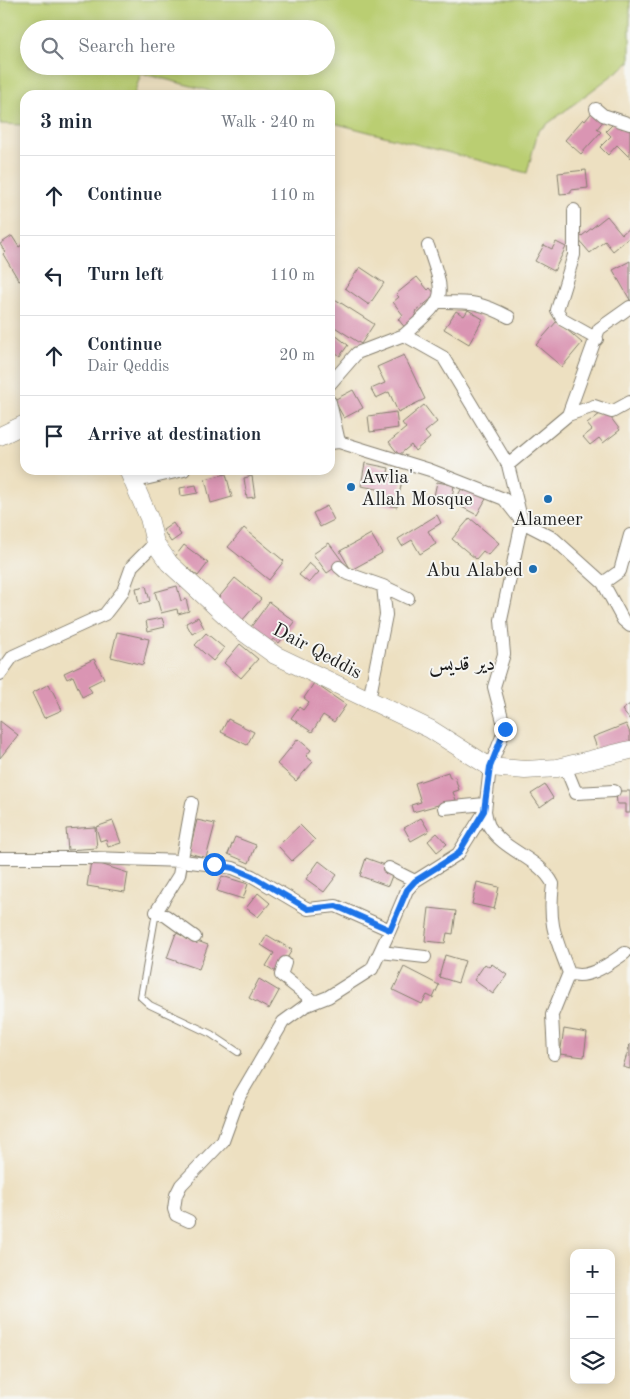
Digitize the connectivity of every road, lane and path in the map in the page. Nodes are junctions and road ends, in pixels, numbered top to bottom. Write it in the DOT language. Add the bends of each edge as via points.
graph roads {
  1 [pos="596,109"];
  2 [pos="630,124"];
  3 [pos="574,210"];
  4 [pos="428,246"];
  5 [pos="438,302"];
  6 [pos="630,307"];
  7 [pos="509,318"];
  8 [pos="404,335"];
  9 [pos="597,339"];
  10 [pos="335,378"];
  11 [pos="630,402"];
  12 [pos="568,415"];
  13 [pos="20,426"];
  14 [pos="0,436"];
  15 [pos="335,443"];
  16 [pos="508,465"];
  17 [pos="130,476"];
  18 [pos="522,522"];
  19 [pos="630,535"];
  20 [pos="155,543"];
  21 [pos="339,567"];
  22 [pos="603,583"];
  23 [pos="384,586"];
  24 [pos="408,598"];
  25 [pos="630,626"];
  26 [pos="0,674"];
  27 [pos="369,700"];
  28 [pos="630,750"];
  29 [pos="565,766"];
  30 [pos="490,767"];
  31 [pos="614,790"];
  32 [pos="192,803"];
  33 [pos="444,808"];
  34 [pos="485,808"];
  35 [pos="0,858"];
  36 [pos="183,861"];
  37 [pos="389,868"];
  38 [pos="415,881"];
  39 [pos="156,912"];
  40 [pos="390,930"];
  41 [pos="195,937"];
  42 [pos="381,952"];
  43 [pos="625,953"];
  44 [pos="424,957"];
  45 [pos="285,964"];
  46 [pos="569,973"];
  47 [pos="315,1002"];
  48 [pos="238,1052"];
  49 [pos="554,1054"];
  50 [pos="189,1221"];
  1 -- 2 [label="street" via="603,115"];
  3 -- 9 [label="street" via="574,255 556,310 563,320"];
  4 -- 5 [label="street" via="438,274 441,292"];
  5 -- 7 [label="street" via="487,305"];
  5 -- 8 [label="street"];
  6 -- 9 [label="street" via="599,330"];
  8 -- 10 [label="street" via="357,353"];
  8 -- 16 [label="street" via="443,357"];
  9 -- 12 [label="street"];
  11 -- 12 [label="street" via="612,412 594,406"];
  12 -- 16 [label="street"];
  13 -- 14 [label="main road"];
  15 -- 18 [label="street" via="430,470 504,500"];
  16 -- 18 [label="street"];
  17 -- 20 [label="main road, Dair Qeddis" via="149,518"];
  18 -- 22 [label="street" via="553,538"];
  18 -- 30 [label="street" via="501,620 504,654 494,687 505,729"];
  19 -- 22 [label="street" via="620,572"];
  20 -- 26 [label="street" via="132,566 123,591 105,614 13,656"];
  20 -- 27 [label="main road, Dair Qeddis" via="169,563 197,591 275,655"];
  21 -- 23 [label="street" via="346,573"];
  22 -- 25 [label="street" via="623,620"];
  23 -- 24 [label="street"];
  23 -- 27 [label="street" via="386,615"];
  27 -- 30 [label="main road, Dair Qeddis" via="430,729"];
  28 -- 29 [label="main road, Dair Qeddis"];
  29 -- 30 [label="main road, Dair Qeddis" via="525,770"];
  29 -- 31 [label="street" via="576,793"];
  30 -- 34 [label="street"];
  32 -- 36 [label="street"];
  33 -- 34 [label="street"];
  34 -- 38 [label="street" via="458,854"];
  34 -- 46 [label="street" via="490,827 505,843 540,867 553,884 551,925"];
  35 -- 36 [label="street"];
  36 -- 39 [label="street" via="179,875"];
  36 -- 40 [label="street" via="233,868 308,909 336,906"];
  37 -- 38 [label="street"];
  38 -- 40 [label="street" via="407,890"];
  39 -- 41 [label="street"];
  39 -- 48 [label="lane" via="141,997 150,1005 211,1034"];
  40 -- 42 [label="street"];
  42 -- 44 [label="street"];
  42 -- 47 [label="street" via="376,963 363,976"];
  43 -- 46 [label="street" via="601,969 577,976"];
  45 -- 47 [label="street" via="281,975"];
  46 -- 49 [label="street" via="552,1015"];
  47 -- 50 [label="street" via="283,1022 239,1097 223,1141 181,1185 174,1209 176,1215"];
}
